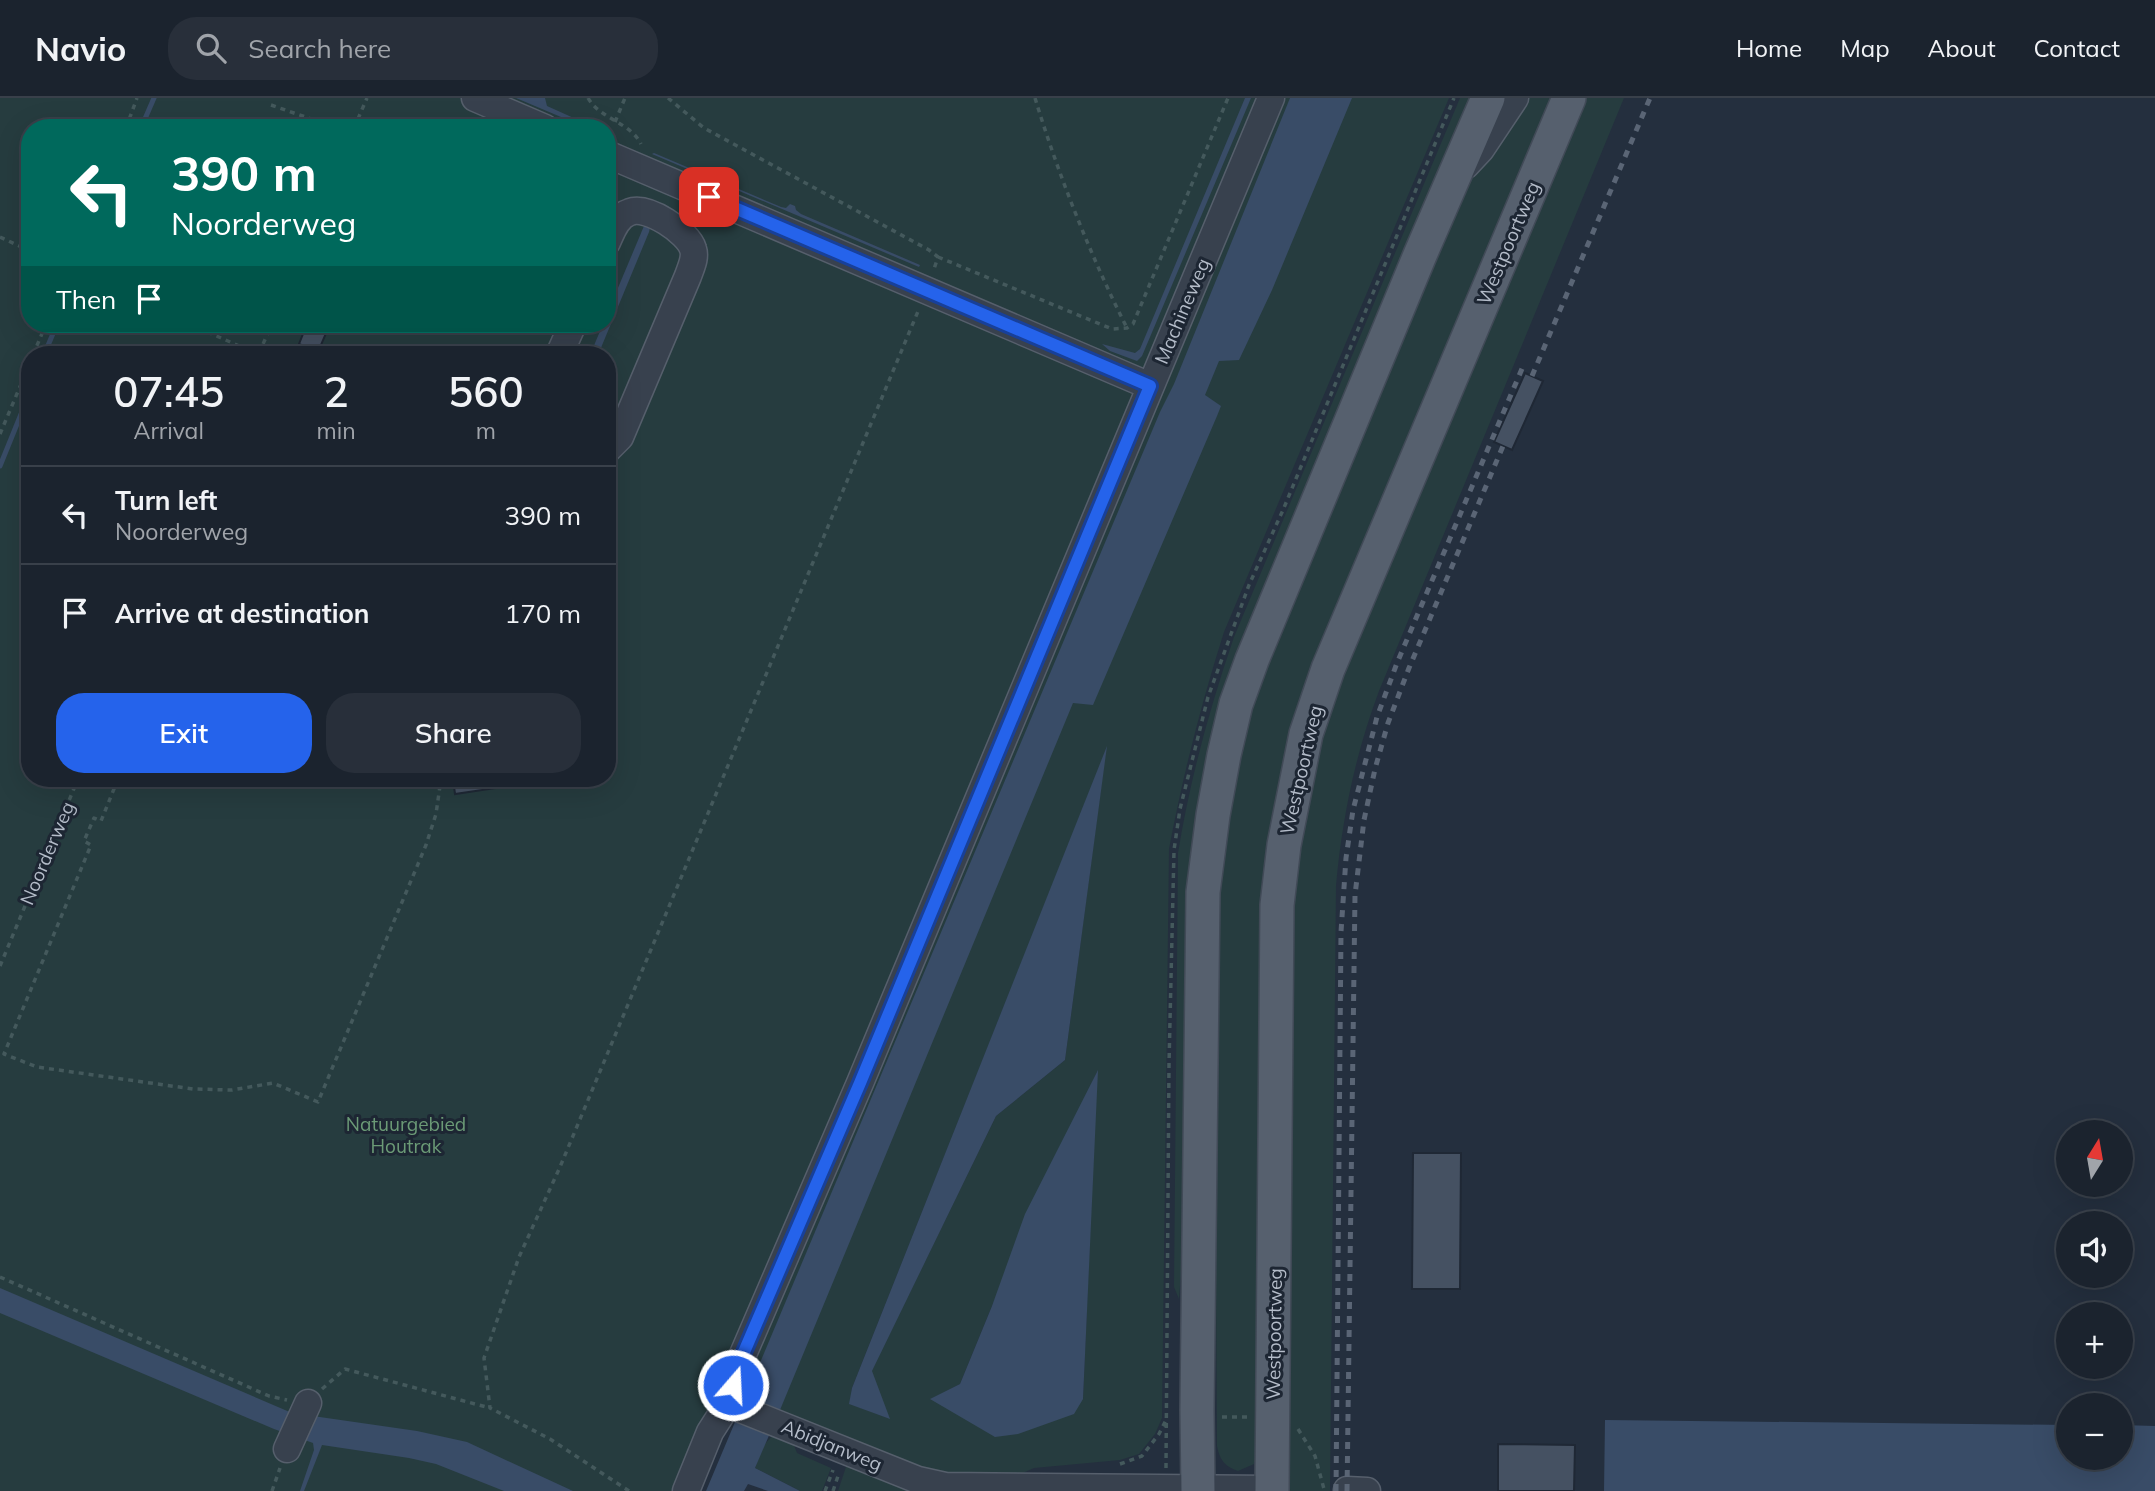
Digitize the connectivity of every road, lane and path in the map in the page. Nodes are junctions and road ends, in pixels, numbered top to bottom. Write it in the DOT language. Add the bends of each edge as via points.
graph roads {
  1 [pos="137,98"];
  2 [pos="367,98"];
  3 [pos="475,98"];
  4 [pos="588,98"];
  5 [pos="625,98"];
  6 [pos="668,98"];
  7 [pos="1035,98"];
  8 [pos="1228,98"];
  9 [pos="1271,98"];
  10 [pos="1488,98"];
  11 [pos="1515,98"];
  12 [pos="1569,98"];
  13 [pos="271,105"];
  14 [pos="129,119"];
  15 [pos="311,119"];
  16 [pos="359,119"];
  17 [pos="524,119"];
  18 [pos="610,119"];
  19 [pos="616,120"];
  20 [pos="616,158"];
  21 [pos="642,169"];
  22 [pos="1453,179"];
  23 [pos="633,210"];
  24 [pos="616,225"];
  25 [pos="0,237"];
  26 [pos="21,247"];
  27 [pos="938,257"];
  28 [pos="926,290"];
  29 [pos="1127,328"];
  30 [pos="211,333"];
  31 [pos="241,346"];
  32 [pos="21,384"];
  33 [pos="1150,386"];
  34 [pos="0,434"];
  35 [pos="616,441"];
  36 [pos="75,787"];
  37 [pos="115,787"];
  38 [pos="440,787"];
  39 [pos="0,966"];
  40 [pos="0,1277"];
  41 [pos="309,1401"];
  42 [pos="734,1406"];
  43 [pos="490,1408"];
  44 [pos="284,1458"];
  45 [pos="841,1468"];
  46 [pos="1198,1490"];
  47 [pos="1272,1490"];
  48 [pos="1348,1490"];
  49 [pos="272,1491"];
  50 [pos="629,1491"];
  51 [pos="686,1491"];
  52 [pos="833,1491"];
  53 [pos="1367,1491"];
  1 -- 14 [label="path"];
  2 -- 16 [label="path"];
  3 -- 17 [label="street"];
  4 -- 18 [label="path"];
  5 -- 19 [label="path"];
  6 -- 27 [label="path" via="704,128"];
  7 -- 29 [label="path" via="1077,213"];
  8 -- 29 [label="path" via="1133,324"];
  9 -- 33 [label="street, Machineweg"];
  10 -- 22 [label="main road"];
  11 -- 22 [label="street" via="1482,149"];
  12 -- 47 [label="main road, Westpoortweg" via="1334,656 1306,734 1277,905"];
  13 -- 15 [label="path"];
  20 -- 21 [label="street"];
  21 -- 23 [label="street"];
  21 -- 28 [label="street"];
  22 -- 46 [label="main road" via="1280,587 1236,704 1224,755 1203,892"];
  23 -- 24 [label="street"];
  23 -- 35 [label="street" via="679,230 694,255"];
  25 -- 26 [label="path"];
  27 -- 28 [label="path"];
  27 -- 29 [label="path" via="1112,329"];
  28 -- 33 [label="street"];
  28 -- 43 [label="path" via="519,1257 484,1358"];
  30 -- 31 [label="path"];
  32 -- 34 [label="path"];
  33 -- 42 [label="street, Machineweg" via="738,1366"];
  36 -- 39 [label="path, Noorderweg"];
  37 -- 38 [label="path" via="101,821 94,818 84,841 91,845 4,1054 37,1067 193,1089 232,1090 273,1083 318,1102 426,845"];
  40 -- 41 [label="path" via="269,1396"];
  41 -- 43 [label="path" via="345,1369"];
  41 -- 44 [label="street"];
  42 -- 46 [label="street, Abidjanweg" via="918,1480 945,1486"];
  42 -- 51 [label="street, Machineweg" via="710,1432"];
  43 -- 50 [label="path" via="550,1438"];
  44 -- 49 [label="path"];
  45 -- 52 [label="path"];
  46 -- 47 [label="street, Abidjanweg"];
  48 -- 53 [label="street"];
}
